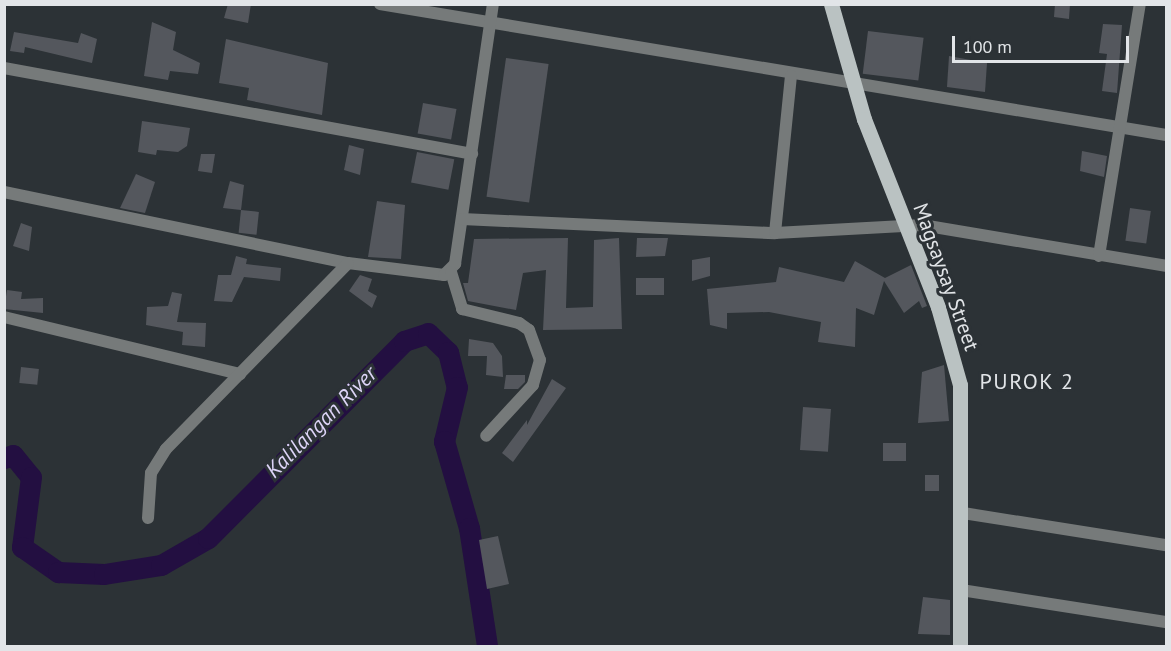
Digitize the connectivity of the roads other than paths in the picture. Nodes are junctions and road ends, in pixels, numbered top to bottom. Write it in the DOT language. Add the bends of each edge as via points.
graph roads {
  1 [pos="380,4"];
  2 [pos="493,4"];
  3 [pos="831,4"];
  4 [pos="1140,4"];
  5 [pos="490,27"];
  6 [pos="4,68"];
  7 [pos="791,76"];
  8 [pos="855,87"];
  9 [pos="1122,128"];
  10 [pos="1167,135"];
  11 [pos="472,154"];
  12 [pos="4,192"];
  13 [pos="462,219"];
  14 [pos="905,226"];
  15 [pos="774,233"];
  16 [pos="1099,256"];
  17 [pos="348,263"];
  18 [pos="1167,266"];
  19 [pos="451,272"];
  20 [pos="4,317"];
  21 [pos="240,374"];
  22 [pos="486,436"];
  23 [pos="963,513"];
  24 [pos="148,518"];
  25 [pos="1167,545"];
  26 [pos="961,590"];
  27 [pos="1167,622"];
  28 [pos="960,646"];
  1 -- 5 [label="street"];
  2 -- 5 [label="street"];
  3 -- 8 [label="main road, Magsaysay Street"];
  4 -- 9 [label="street"];
  5 -- 7 [label="street"];
  5 -- 11 [label="street"];
  6 -- 11 [label="street"];
  7 -- 8 [label="street"];
  7 -- 15 [label="street"];
  8 -- 9 [label="street"];
  8 -- 14 [label="main road, Magsaysay Street"];
  9 -- 10 [label="street"];
  9 -- 16 [label="street"];
  11 -- 13 [label="street"];
  12 -- 17 [label="street"];
  13 -- 15 [label="street"];
  13 -- 19 [label="street"];
  14 -- 15 [label="street"];
  14 -- 16 [label="street"];
  14 -- 23 [label="main road, Magsaysay Street" via="938,307 960,385"];
  16 -- 18 [label="street"];
  17 -- 19 [label="street" via="430,276"];
  17 -- 21 [label="street"];
  19 -- 22 [label="street" via="465,312 519,323 529,330 540,360 533,385"];
  20 -- 21 [label="street"];
  21 -- 24 [label="street" via="166,449 151,473"];
  23 -- 25 [label="street"];
  23 -- 26 [label="main road, Magsaysay Street"];
  26 -- 27 [label="street"];
  26 -- 28 [label="main road, Magsaysay Street"];
}
